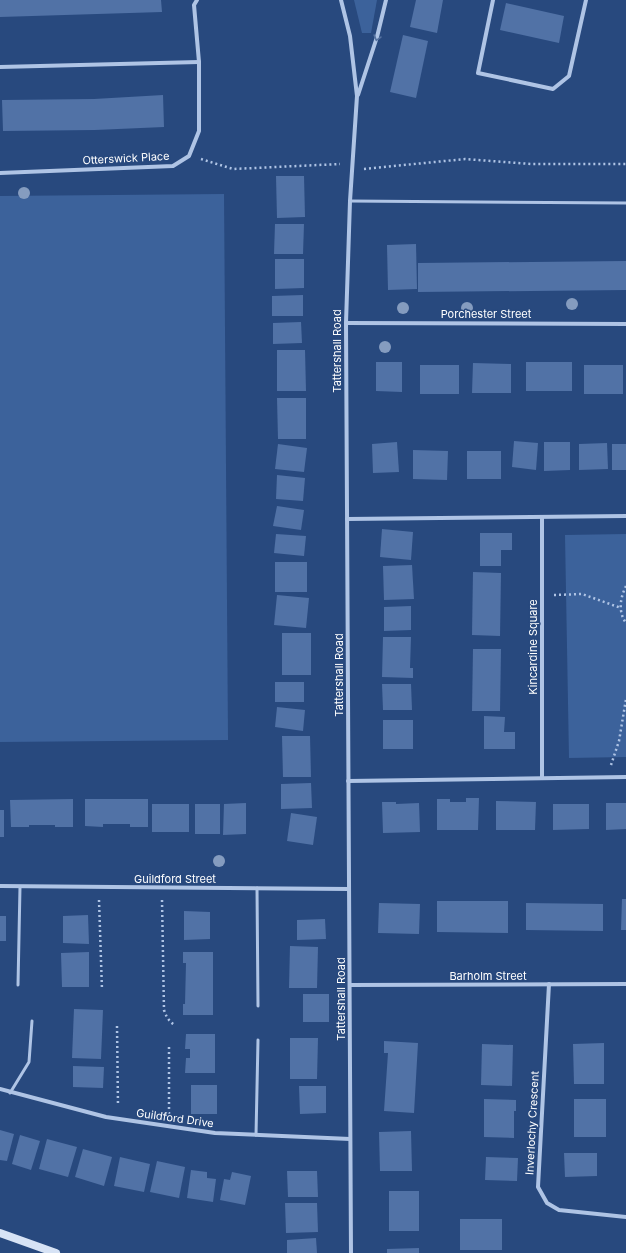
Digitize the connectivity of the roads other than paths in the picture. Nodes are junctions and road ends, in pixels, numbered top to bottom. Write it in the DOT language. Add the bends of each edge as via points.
graph roads {
  1 [pos="197,0"];
  2 [pos="341,0"];
  3 [pos="386,0"];
  4 [pos="493,0"];
  5 [pos="586,0"];
  6 [pos="199,62"];
  7 [pos="0,67"];
  8 [pos="357,96"];
  9 [pos="0,173"];
  10 [pos="350,201"];
  11 [pos="626,204"];
  12 [pos="346,323"];
  13 [pos="626,324"];
  14 [pos="626,516"];
  15 [pos="542,517"];
  16 [pos="347,519"];
  17 [pos="626,776"];
  18 [pos="542,778"];
  19 [pos="348,781"];
  20 [pos="0,886"];
  21 [pos="20,886"];
  22 [pos="257,888"];
  23 [pos="349,889"];
  24 [pos="548,984"];
  25 [pos="626,984"];
  26 [pos="18,985"];
  27 [pos="350,985"];
  28 [pos="258,1006"];
  29 [pos="32,1022"];
  30 [pos="258,1040"];
  31 [pos="0,1089"];
  32 [pos="10,1092"];
  33 [pos="256,1134"];
  34 [pos="350,1139"];
  35 [pos="626,1217"];
  36 [pos="0,1233"];
  37 [pos="56,1253"];
  38 [pos="351,1253"];
  1 -- 6 [label="street" via="194,5"];
  2 -- 8 [label="street" via="350,36"];
  3 -- 8 [label="street, one-way" via="377,38"];
  4 -- 5 [label="street" via="478,73 553,89 570,76"];
  6 -- 7 [label="street"];
  6 -- 9 [label="street, Otterswick Place" via="199,131 189,156 173,166"];
  8 -- 10 [label="street, Tattershall Road"];
  10 -- 11 [label="lane"];
  10 -- 12 [label="street, Tattershall Road"];
  12 -- 13 [label="street, Porchester Street"];
  12 -- 16 [label="street, Tattershall Road"];
  14 -- 15 [label="street"];
  15 -- 16 [label="street"];
  15 -- 18 [label="street, Kincardine Square"];
  16 -- 19 [label="street, Tattershall Road"];
  17 -- 18 [label="street"];
  18 -- 19 [label="street"];
  19 -- 23 [label="street, Tattershall Road"];
  20 -- 21 [label="street, Guildford Street"];
  21 -- 22 [label="street, Guildford Street"];
  21 -- 26 [label="lane"];
  22 -- 23 [label="street, Guildford Street"];
  22 -- 28 [label="lane"];
  23 -- 27 [label="street, Tattershall Road"];
  24 -- 25 [label="street, Barholm Street"];
  24 -- 27 [label="street, Barholm Street"];
  24 -- 35 [label="street, Inverlochy Crescent" via="538,1188 547,1203 559,1210"];
  27 -- 34 [label="street, Tattershall Road"];
  29 -- 32 [label="lane" via="29,1062"];
  30 -- 33 [label="lane"];
  31 -- 32 [label="street, Guildford Drive"];
  32 -- 33 [label="street, Guildford Drive" via="118,1118 215,1133"];
  33 -- 34 [label="street, Guildford Drive"];
  34 -- 38 [label="street, Tattershall Road"];
  36 -- 37 [label="main road"];
}
